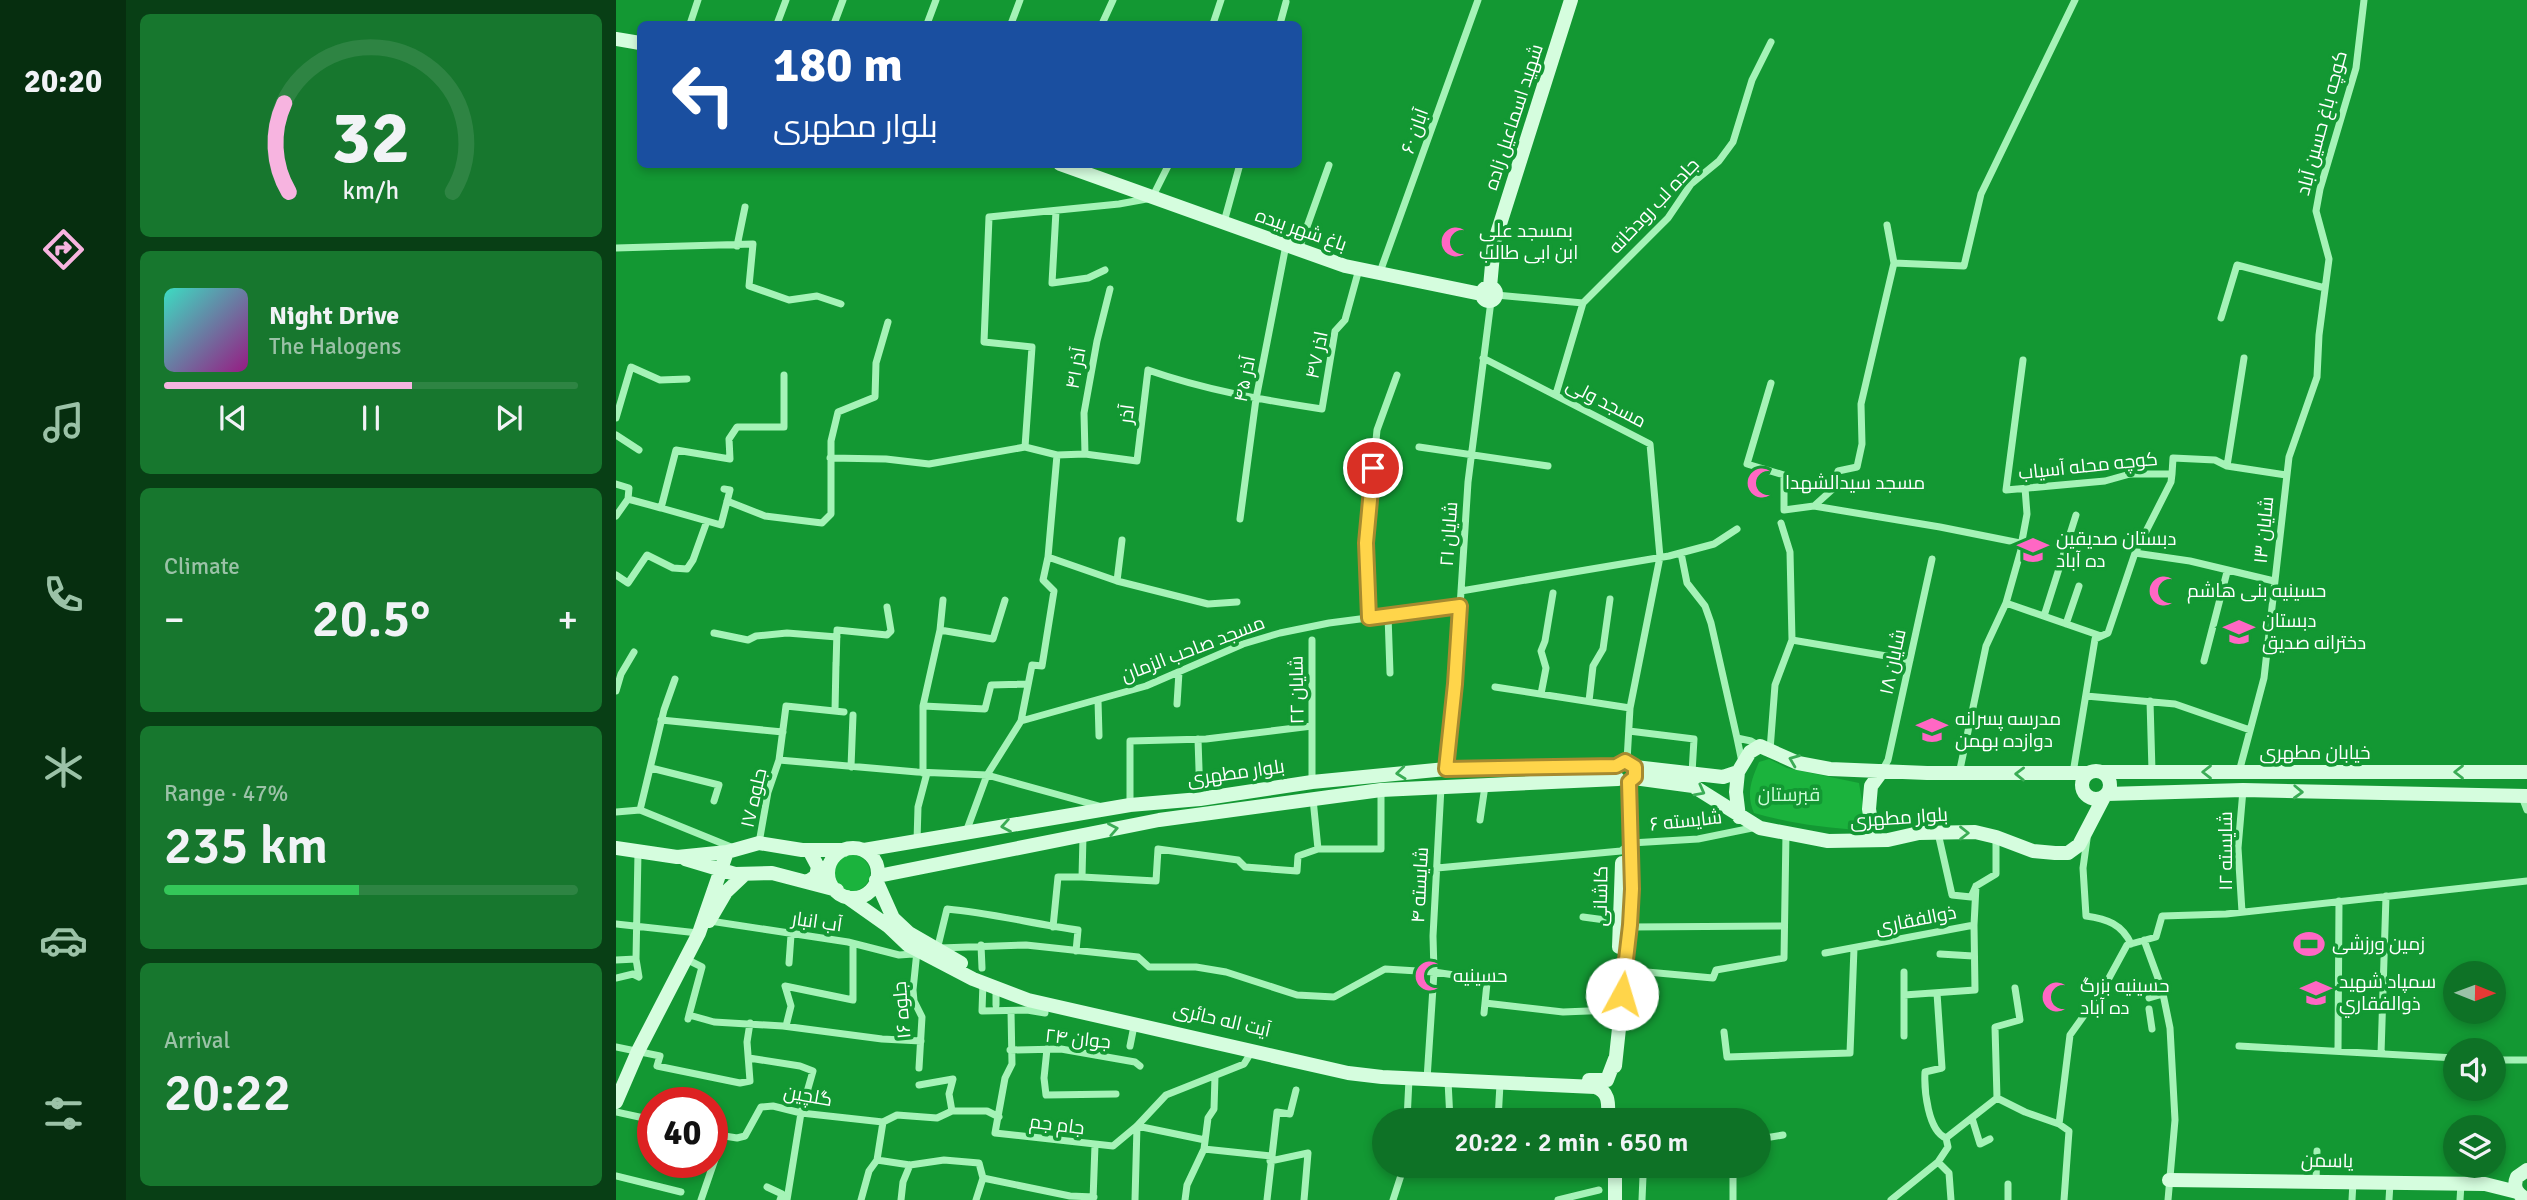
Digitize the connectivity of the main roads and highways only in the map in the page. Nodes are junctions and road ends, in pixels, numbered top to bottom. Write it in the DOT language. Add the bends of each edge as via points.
graph roads {
  1 [pos="1571,0"];
  2 [pos="616,39"];
  3 [pos="637,42"];
  4 [pos="1071,168"];
  5 [pos="1489,295"];
  6 [pos="1740,768"];
  7 [pos="1882,771"];
  8 [pos="2527,772"];
  9 [pos="2088,773"];
  10 [pos="1625,774"];
  11 [pos="2057,775"];
  12 [pos="2084,792"];
  13 [pos="1244,793"];
  14 [pos="2106,796"];
  15 [pos="2525,801"];
  16 [pos="1246,808"];
  17 [pos="1739,817"];
  18 [pos="1036,821"];
  19 [pos="1874,841"];
  20 [pos="1041,844"];
  21 [pos="616,848"];
  22 [pos="732,850"];
  23 [pos="808,850"];
  24 [pos="844,850"];
  25 [pos="864,850"];
  26 [pos="677,857"];
  27 [pos="719,870"];
  28 [pos="744,875"];
  29 [pos="877,878"];
  30 [pos="807,882"];
  31 [pos="842,894"];
  32 [pos="1625,925"];
  33 [pos="699,933"];
  34 [pos="919,945"];
  35 [pos="935,953"];
  36 [pos="1252,1048"];
  37 [pos="1615,1059"];
  38 [pos="1427,1078"];
  39 [pos="1607,1080"];
  40 [pos="616,1102"];
  41 [pos="1610,1108"];
  42 [pos="1611,1108"];
  43 [pos="1611,1108"];
  44 [pos="2524,1172"];
  45 [pos="1615,1178"];
  46 [pos="2169,1180"];
  47 [pos="2485,1184"];
  48 [pos="2524,1197"];
  49 [pos="1615,1200"];
  1 -- 5 [label="main road, شهید اسماعیل زاده" via="1494,243"];
  2 -- 3 [label="main road"];
  4 -- 5 [label="main road, باغ شهر بیده" via="1345,266"];
  7 -- 6 [label="main road, one-way" via="1798,763 1765,748 1750,752"];
  6 -- 10 [label="main road, بلوار مطهری" via="1723,776"];
  6 -- 17 [label="main road" via="1736,792"];
  11 -- 7 [label="main road, one-way"];
  7 -- 19 [label="main road" via="1871,786 1868,809"];
  8 -- 9 [label="main road, خیابان مطهری, one-way"];
  9 -- 11 [label="main road"];
  9 -- 12 [label="main road" via="2082,782"];
  9 -- 14 [label="main road" via="2110,785"];
  10 -- 13 [label="main road, بلوار مطهری, one-way" via="1446,769"];
  10 -- 16 [label="main road, بلوار مطهری" via="1381,790"];
  10 -- 17 [label="main road, بلوار مطهری, one-way" via="1693,786"];
  10 -- 32 [label="main road, کاشانی"];
  11 -- 12 [label="main road, خیابان مطهری"];
  12 -- 14 [label="main road, خیابان مطهری" via="2095,800"];
  13 -- 16 [label="main road"];
  13 -- 18 [label="main road, بلوار مطهری"];
  14 -- 15 [label="main road, خیابان مطهری, one-way" via="2243,790"];
  19 -- 14 [label="main road, بلوار مطهری, one-way" via="1919,833 1975,832 2033,850 2068,853 2079,845"];
  20 -- 16 [label="main road, بلوار مطهری, one-way"];
  17 -- 19 [label="main road, بلوار مطهری" via="1758,827 1828,841"];
  18 -- 20 [label="main road"];
  18 -- 25 [label="main road, بلوار مطهری, one-way"];
  20 -- 29 [label="main road, بلوار مطهری"];
  21 -- 26 [label="main road"];
  22 -- 23 [label="main road" via="760,843"];
  22 -- 26 [label="main road"];
  22 -- 27 [label="main road"];
  23 -- 24 [label="main road"];
  23 -- 30 [label="main road" via="818,867 817,876"];
  24 -- 25 [label="main road"];
  24 -- 31 [label="main road" via="835,855 829,875"];
  25 -- 29 [label="main road" via="877,865"];
  26 -- 27 [label="main road, آیت اله حائری"];
  27 -- 28 [label="main road, آیت اله حائری"];
  27 -- 33 [label="main road"];
  28 -- 30 [label="main road, آیت اله حائری" via="772,873"];
  28 -- 33 [label="main road" via="726,892"];
  29 -- 31 [label="main road" via="867,893 858,897"];
  29 -- 34 [label="main road, آیت اله حائری" via="892,918"];
  30 -- 31 [label="main road, آیت اله حائری"];
  31 -- 34 [label="main road, آیت اله حائری"];
  32 -- 37 [label="main road, کاشانی"];
  32 -- 39 [label="main road, کاشانی"];
  33 -- 40 [label="main road"];
  34 -- 35 [label="main road, آیت اله حائری"];
  35 -- 36 [label="main road, آیت اله حائری" via="1003,984 1076,1006"];
  35 -- 36 [label="main road, آیت اله حائری" via="1027,1000"];
  36 -- 38 [label="main road, آیت اله حائری" via="1346,1068"];
  37 -- 39 [label="main road"];
  37 -- 42 [label="main road, کاشانی"];
  38 -- 39 [label="main road, آیت اله حائری"];
  38 -- 41 [label="main road, آیت اله حائری" via="1585,1086 1601,1089"];
  39 -- 43 [label="main road, کاشانی"];
  44 -- 47 [label="main road, یاسمن"];
  44 -- 48 [label="main road" via="2515,1181"];
  45 -- 49 [label="main road"];
  46 -- 47 [label="main road, یاسمن"];
  47 -- 48 [label="main road, یاسمن"];
}
